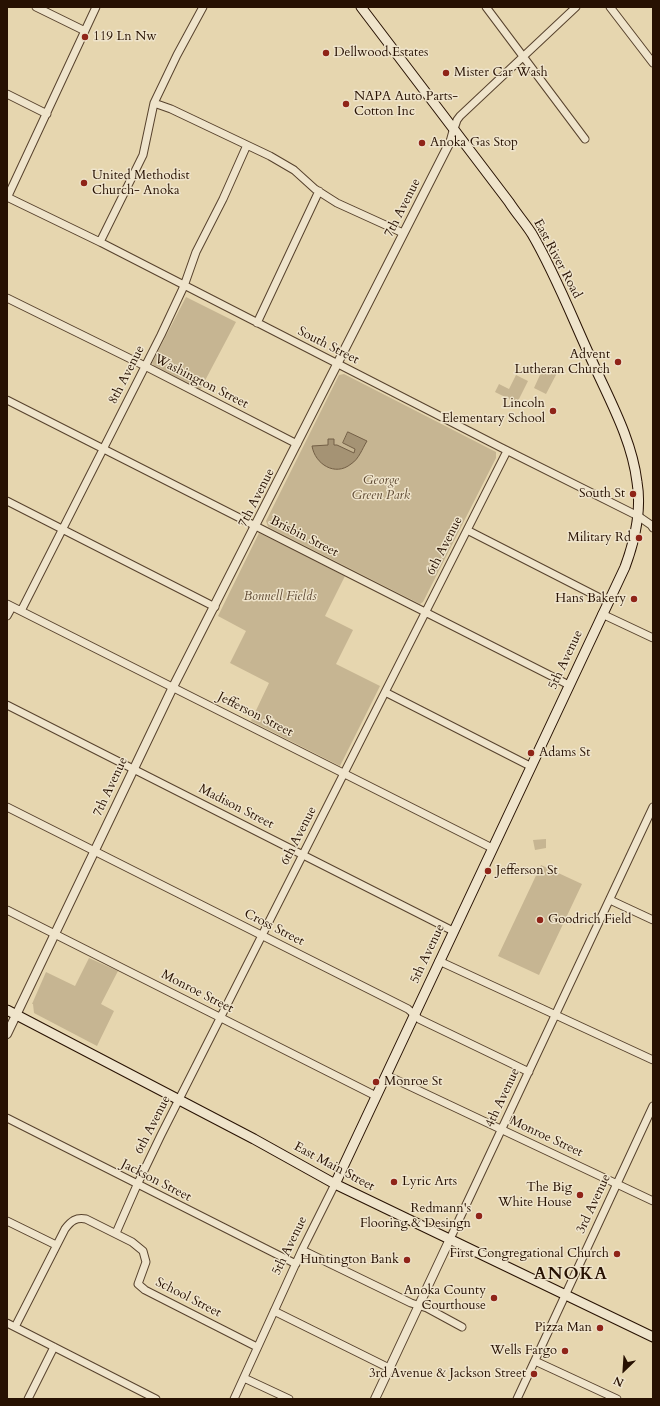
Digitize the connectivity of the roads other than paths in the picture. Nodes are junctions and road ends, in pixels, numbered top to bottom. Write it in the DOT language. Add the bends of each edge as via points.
graph roads {
  1 [pos="36,7"];
  2 [pos="96,7"];
  3 [pos="203,7"];
  4 [pos="361,7"];
  5 [pos="486,7"];
  6 [pos="576,7"];
  7 [pos="610,7"];
  8 [pos="85,31"];
  9 [pos="523,57"];
  10 [pos="653,62"];
  11 [pos="7,94"];
  12 [pos="154,103"];
  13 [pos="47,114"];
  14 [pos="454,130"];
  15 [pos="585,139"];
  16 [pos="247,145"];
  17 [pos="319,191"];
  18 [pos="7,197"];
  19 [pos="403,233"];
  20 [pos="100,242"];
  21 [pos="184,286"];
  22 [pos="7,298"];
  23 [pos="257,323"];
  24 [pos="338,364"];
  25 [pos="145,366"];
  26 [pos="7,400"];
  27 [pos="297,444"];
  28 [pos="104,449"];
  29 [pos="506,451"];
  30 [pos="7,501"];
  31 [pos="638,516"];
  32 [pos="652,524"];
  33 [pos="256,526"];
  34 [pos="62,529"];
  35 [pos="467,530"];
  36 [pos="608,602"];
  37 [pos="9,605"];
  38 [pos="215,607"];
  39 [pos="21,611"];
  40 [pos="425,611"];
  41 [pos="602,614"];
  42 [pos="7,616"];
  43 [pos="653,638"];
  44 [pos="570,685"];
  45 [pos="173,687"];
  46 [pos="385,692"];
  47 [pos="7,706"];
  48 [pos="530,766"];
  49 [pos="133,768"];
  50 [pos="344,774"];
  51 [pos="7,807"];
  52 [pos="653,807"];
  53 [pos="492,848"];
  54 [pos="95,851"];
  55 [pos="303,855"];
  56 [pos="610,900"];
  57 [pos="7,910"];
  58 [pos="653,920"];
  59 [pos="453,931"];
  60 [pos="56,934"];
  61 [pos="262,936"];
  62 [pos="439,961"];
  63 [pos="7,1010"];
  64 [pos="17,1015"];
  65 [pos="414,1015"];
  66 [pos="555,1015"];
  67 [pos="221,1018"];
  68 [pos="7,1034"];
  69 [pos="653,1060"];
  70 [pos="529,1072"];
  71 [pos="386,1075"];
  72 [pos="376,1096"];
  73 [pos="180,1100"];
  74 [pos="653,1106"];
  75 [pos="7,1118"];
  76 [pos="502,1130"];
  77 [pos="335,1184"];
  78 [pos="617,1184"];
  79 [pos="137,1185"];
  80 [pos="653,1201"];
  81 [pos="7,1220"];
  82 [pos="116,1233"];
  83 [pos="450,1239"];
  84 [pos="56,1245"];
  85 [pos="302,1250"];
  86 [pos="296,1264"];
  87 [pos="565,1296"];
  88 [pos="418,1306"];
  89 [pos="274,1311"];
  90 [pos="7,1323"];
  91 [pos="15,1327"];
  92 [pos="462,1327"];
  93 [pos="653,1337"];
  94 [pos="54,1346"];
  95 [pos="258,1347"];
  96 [pos="535,1361"];
  97 [pos="389,1368"];
  98 [pos="244,1378"];
  99 [pos="28,1399"];
  100 [pos="156,1399"];
  101 [pos="234,1399"];
  102 [pos="289,1399"];
  103 [pos="375,1399"];
  104 [pos="517,1399"];
  105 [pos="617,1399"];
  1 -- 8 [label="street"];
  2 -- 8 [label="street"];
  3 -- 12 [label="street"];
  4 -- 14 [label="main road, East River Road"];
  5 -- 9 [label="street"];
  6 -- 9 [label="street, 7th Avenue"];
  7 -- 10 [label="street"];
  8 -- 13 [label="street"];
  9 -- 14 [label="street, 7th Avenue" via="460,116"];
  9 -- 15 [label="street"];
  11 -- 13 [label="street"];
  12 -- 16 [label="street"];
  12 -- 20 [label="street" via="143,155"];
  13 -- 18 [label="street"];
  14 -- 19 [label="street, 7th Avenue"];
  14 -- 31 [label="main road, East River Road" via="509,202 550,267 622,427 638,482"];
  16 -- 17 [label="street" via="289,166"];
  16 -- 21 [label="street, 8th Avenue" via="196,252"];
  17 -- 19 [label="street" via="336,203"];
  17 -- 23 [label="street"];
  18 -- 20 [label="street, South Street"];
  19 -- 24 [label="street, 7th Avenue"];
  20 -- 21 [label="street, South Street"];
  21 -- 23 [label="street, South Street"];
  21 -- 25 [label="street, 8th Avenue"];
  22 -- 25 [label="street, Washington Street"];
  23 -- 24 [label="street, South Street"];
  24 -- 27 [label="street, 7th Avenue"];
  24 -- 29 [label="street, South Street"];
  25 -- 27 [label="street, Washington Street"];
  25 -- 28 [label="street, 8th Avenue"];
  26 -- 28 [label="street, Brisbin Street"];
  27 -- 33 [label="street, 7th Avenue"];
  28 -- 33 [label="street, Brisbin Street"];
  28 -- 34 [label="street, 8th Avenue"];
  29 -- 31 [label="street, South Street"];
  29 -- 35 [label="street, 6th Avenue"];
  30 -- 34 [label="street"];
  31 -- 32 [label="street, South Street"];
  31 -- 36 [label="main road, 5th Avenue" via="630,553"];
  33 -- 38 [label="street, 7th Avenue"];
  33 -- 40 [label="street, Brisbin Street"];
  34 -- 38 [label="street"];
  34 -- 39 [label="street, 8th Avenue"];
  35 -- 36 [label="street"];
  35 -- 40 [label="street, 6th Avenue"];
  36 -- 41 [label="main road, 5th Avenue"];
  37 -- 39 [label="street, Jefferson Street"];
  37 -- 42 [label="street"];
  38 -- 45 [label="street, 7th Avenue"];
  39 -- 45 [label="street, Jefferson Street"];
  40 -- 44 [label="street, Brisbin Street"];
  40 -- 46 [label="street, 6th Avenue"];
  41 -- 43 [label="street"];
  41 -- 44 [label="main road, 5th Avenue"];
  44 -- 48 [label="main road, 5th Avenue"];
  45 -- 49 [label="street, 7th Avenue"];
  45 -- 50 [label="street, Jefferson Street"];
  46 -- 48 [label="street"];
  46 -- 50 [label="street, 6th Avenue"];
  47 -- 49 [label="street, Madison Street"];
  48 -- 53 [label="main road, 5th Avenue"];
  49 -- 54 [label="street, 7th Avenue"];
  49 -- 55 [label="street, Madison Street"];
  50 -- 53 [label="street, Jefferson Street"];
  50 -- 55 [label="street, 6th Avenue"];
  51 -- 54 [label="street, Cross Street"];
  52 -- 56 [label="street, 4th Avenue"];
  53 -- 59 [label="main road, 5th Avenue"];
  54 -- 60 [label="street, 7th Avenue"];
  54 -- 61 [label="street, Cross Street"];
  55 -- 59 [label="street, Madison Street"];
  55 -- 61 [label="street, 6th Avenue"];
  56 -- 58 [label="street"];
  56 -- 66 [label="street, 4th Avenue"];
  57 -- 60 [label="street, Monroe Street"];
  59 -- 62 [label="main road, 5th Avenue"];
  60 -- 64 [label="street, 7th Avenue"];
  60 -- 67 [label="street, Monroe Street"];
  61 -- 65 [label="street, Cross Street"];
  61 -- 67 [label="street, 6th Avenue"];
  62 -- 65 [label="main road, 5th Avenue"];
  62 -- 66 [label="street"];
  63 -- 64 [label="main road, East Main Street"];
  64 -- 68 [label="street, 7th Avenue"];
  64 -- 73 [label="main road, East Main Street"];
  65 -- 70 [label="street, Cross Street" via="419,1020"];
  65 -- 71 [label="main road, 5th Avenue"];
  66 -- 69 [label="street"];
  66 -- 70 [label="street, 4th Avenue"];
  67 -- 72 [label="street, Monroe Street"];
  67 -- 73 [label="street, 6th Avenue"];
  70 -- 76 [label="street, 4th Avenue"];
  71 -- 72 [label="main road, 5th Avenue"];
  71 -- 76 [label="street, Monroe Street"];
  72 -- 77 [label="main road, 5th Avenue"];
  73 -- 77 [label="main road, East Main Street"];
  73 -- 79 [label="street, 6th Avenue"];
  74 -- 78 [label="street, 3rd Avenue"];
  75 -- 79 [label="street, Jackson Street"];
  76 -- 78 [label="street, Monroe Street"];
  76 -- 83 [label="street, 4th Avenue"];
  77 -- 83 [label="main road, East Main Street"];
  77 -- 85 [label="street, 5th Avenue"];
  78 -- 80 [label="street, Monroe Street"];
  78 -- 87 [label="street, 3rd Avenue"];
  79 -- 82 [label="street, 6th Avenue"];
  79 -- 86 [label="street, Jackson Street"];
  81 -- 84 [label="street"];
  82 -- 84 [label="street, School Street" via="86,1219 75,1219 64,1229"];
  82 -- 95 [label="street, School Street" via="144,1250 146,1262 138,1284 145,1290"];
  83 -- 87 [label="main road, East Main Street"];
  83 -- 88 [label="street, 4th Avenue"];
  84 -- 91 [label="street"];
  85 -- 86 [label="street, 5th Avenue"];
  85 -- 88 [label="street"];
  86 -- 89 [label="street, 5th Avenue"];
  87 -- 93 [label="main road, East Main Street"];
  87 -- 96 [label="street, 3rd Avenue"];
  88 -- 92 [label="street" via="427,1308"];
  88 -- 97 [label="street, 4th Avenue"];
  89 -- 95 [label="street, 5th Avenue"];
  89 -- 97 [label="street"];
  90 -- 91 [label="street"];
  91 -- 94 [label="street"];
  94 -- 99 [label="street"];
  94 -- 100 [label="street"];
  95 -- 98 [label="street, 5th Avenue"];
  96 -- 104 [label="street, 3rd Avenue"];
  96 -- 105 [label="street"];
  97 -- 103 [label="street, 4th Avenue"];
  98 -- 101 [label="street, 5th Avenue"];
  98 -- 102 [label="street"];
}
